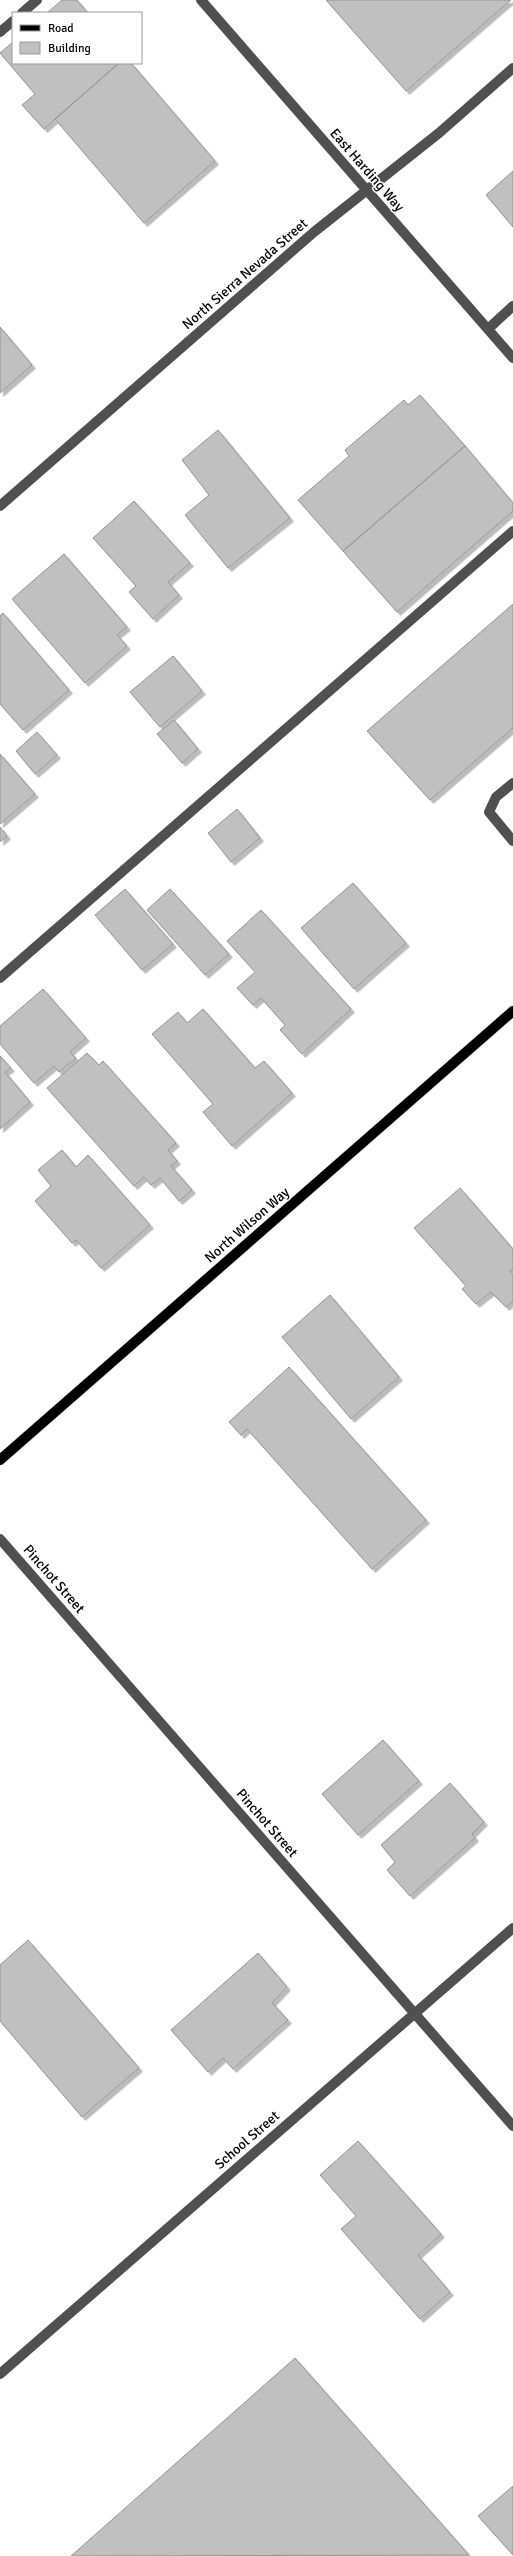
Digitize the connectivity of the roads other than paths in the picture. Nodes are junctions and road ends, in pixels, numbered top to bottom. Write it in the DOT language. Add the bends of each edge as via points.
graph roads {
  1 [pos="37,0"];
  2 [pos="201,0"];
  3 [pos="23,12"];
  4 [pos="12,22"];
  5 [pos="0,32"];
  6 [pos="513,68"];
  7 [pos="367,191"];
  8 [pos="513,306"];
  9 [pos="488,329"];
  10 [pos="513,358"];
  11 [pos="0,506"];
  12 [pos="513,531"];
  13 [pos="513,783"];
  14 [pos="513,841"];
  15 [pos="0,978"];
  16 [pos="512,1013"];
  17 [pos="0,1460"];
  18 [pos="0,1539"];
  19 [pos="513,1928"];
  20 [pos="414,2014"];
  21 [pos="513,2126"];
  22 [pos="0,2374"];
  1 -- 3 [label="street"];
  2 -- 7 [label="street, East Harding Way"];
  4 -- 5 [label="street"];
  6 -- 7 [label="street, North Sierra Nevada Street" via="439,133"];
  7 -- 9 [label="street, East Harding Way"];
  7 -- 11 [label="street, North Sierra Nevada Street" via="314,232"];
  8 -- 9 [label="street"];
  9 -- 10 [label="street, East Harding Way"];
  12 -- 15 [label="street"];
  13 -- 14 [label="street" via="496,797 489,812"];
  16 -- 17 [label="main road, North Wilson Way"];
  18 -- 20 [label="street, Pinchot Street"];
  19 -- 20 [label="street, School Street"];
  20 -- 21 [label="street, Pinchot Street"];
  20 -- 22 [label="street, School Street"];
}
